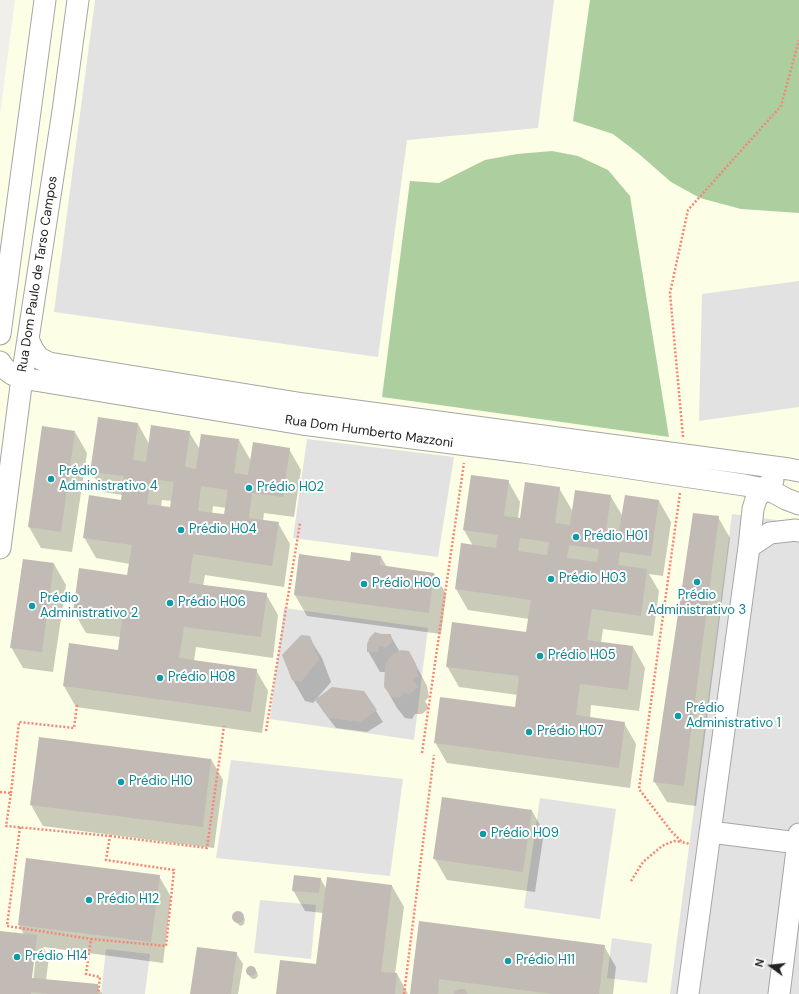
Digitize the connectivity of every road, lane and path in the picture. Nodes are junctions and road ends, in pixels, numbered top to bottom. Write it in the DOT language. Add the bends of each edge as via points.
graph roads {
  1 [pos="45,0"];
  2 [pos="78,0"];
  3 [pos="799,40"];
  4 [pos="0,334"];
  5 [pos="28,339"];
  6 [pos="0,362"];
  7 [pos="22,378"];
  8 [pos="467,445"];
  9 [pos="685,455"];
  10 [pos="796,469"];
  11 [pos="682,476"];
  12 [pos="764,488"];
  13 [pos="799,504"];
  14 [pos="300,523"];
  15 [pos="799,531"];
  16 [pos="749,547"];
  17 [pos="0,548"];
  18 [pos="77,705"];
  19 [pos="224,726"];
  20 [pos="266,731"];
  21 [pos="422,753"];
  22 [pos="434,755"];
  23 [pos="0,792"];
  24 [pos="11,793"];
  25 [pos="20,827"];
  26 [pos="110,836"];
  27 [pos="798,839"];
  28 [pos="709,840"];
  29 [pos="682,842"];
  30 [pos="631,881"];
  31 [pos="91,939"];
  32 [pos="98,994"];
  33 [pos="404,994"];
  34 [pos="688,994"];
  35 [pos="778,994"];
  1 -- 4 [label="street"];
  2 -- 5 [label="street, Rua Dom Paulo de Tarso Campos"];
  3 -- 9 [label="path" via="782,106 688,210 670,293"];
  5 -- 7 [label="street, Rua Dom Paulo de Tarso Campos"];
  5 -- 9 [label="street, Rua Dom Humberto Mazzoni" via="39,358 48,363 304,404"];
  6 -- 7 [label="street, Rua Dom Humberto Mazzoni" via="12,374"];
  7 -- 8 [label="street, Rua Dom Humberto Mazzoni" via="302,424"];
  7 -- 17 [label="street, Rua Dom Paulo de Tarso Campos"];
  8 -- 11 [label="street, Rua Dom Humberto Mazzoni"];
  8 -- 21 [label="path"];
  9 -- 10 [label="street, Rua Dom Humberto Mazzoni"];
  10 -- 12 [label="street" via="774,479"];
  11 -- 12 [label="street, Rua Dom Humberto Mazzoni"];
  11 -- 29 [label="path" via="639,789"];
  12 -- 13 [label="street, Rua Dom Humberto Mazzoni"];
  12 -- 16 [label="street" via="753,509"];
  14 -- 20 [label="path"];
  15 -- 16 [label="street" via="770,533"];
  16 -- 28 [label="street"];
  18 -- 24 [label="path" via="74,728 19,722"];
  19 -- 26 [label="path" via="207,848"];
  22 -- 33 [label="path"];
  23 -- 24 [label="path"];
  24 -- 25 [label="path" via="6,826"];
  25 -- 26 [label="path"];
  25 -- 31 [label="path" via="8,926"];
  26 -- 31 [label="path" via="106,860 174,870 166,946"];
  27 -- 28 [label="street"];
  27 -- 35 [label="street"];
  28 -- 29 [label="path" via="696,845"];
  28 -- 34 [label="street"];
  29 -- 30 [label="path" via="674,841 662,846 643,862"];
  31 -- 32 [label="path" via="86,974 100,977"];
}
